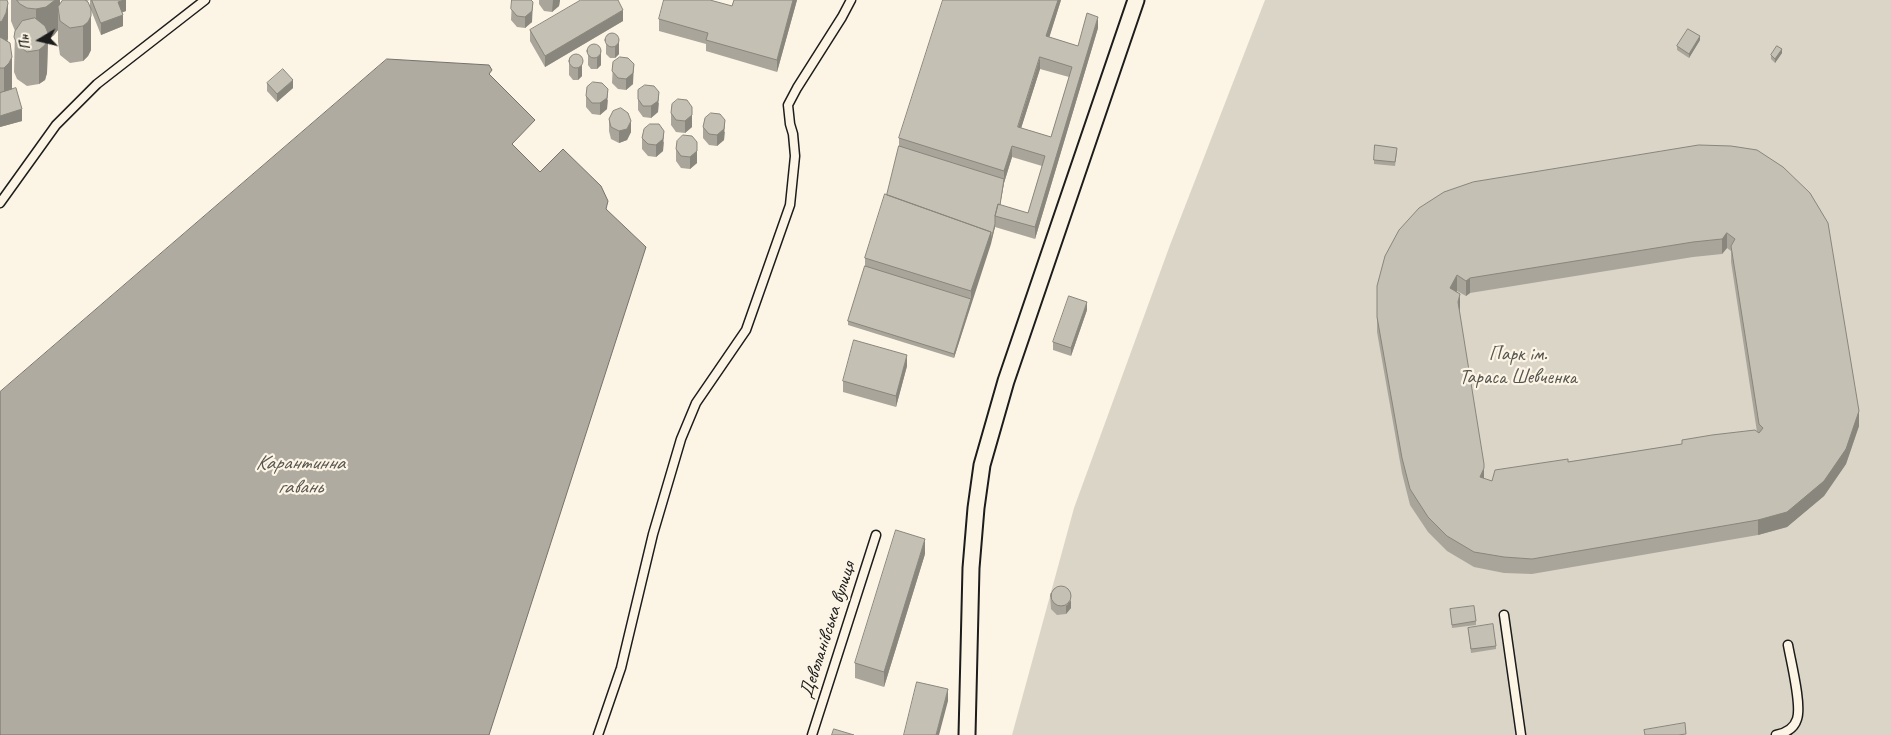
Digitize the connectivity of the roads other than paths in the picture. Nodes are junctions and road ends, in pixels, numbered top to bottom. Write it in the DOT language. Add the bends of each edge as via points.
graph roads {
  1 [pos="205,0"];
  2 [pos="851,0"];
  3 [pos="1136,0"];
  4 [pos="0,202"];
  5 [pos="876,535"];
  6 [pos="1504,616"];
  7 [pos="1788,645"];
  8 [pos="598,735"];
  9 [pos="812,735"];
  10 [pos="967,735"];
  11 [pos="1521,735"];
  12 [pos="1776,735"];
  1 -- 4 [label="lane" via="90,91 56,125"];
  2 -- 8 [label="lane" via="788,105 794,156 790,205 746,330 696,403 681,440 653,534 621,668"];
  3 -- 10 [label="street" via="1006,381 982,465 971,568"];
  5 -- 9 [label="lane, Деволанівська вулиця"];
  6 -- 11 [label="lane"];
  7 -- 12 [label="lane" via="1799,711 1794,726"];
}
